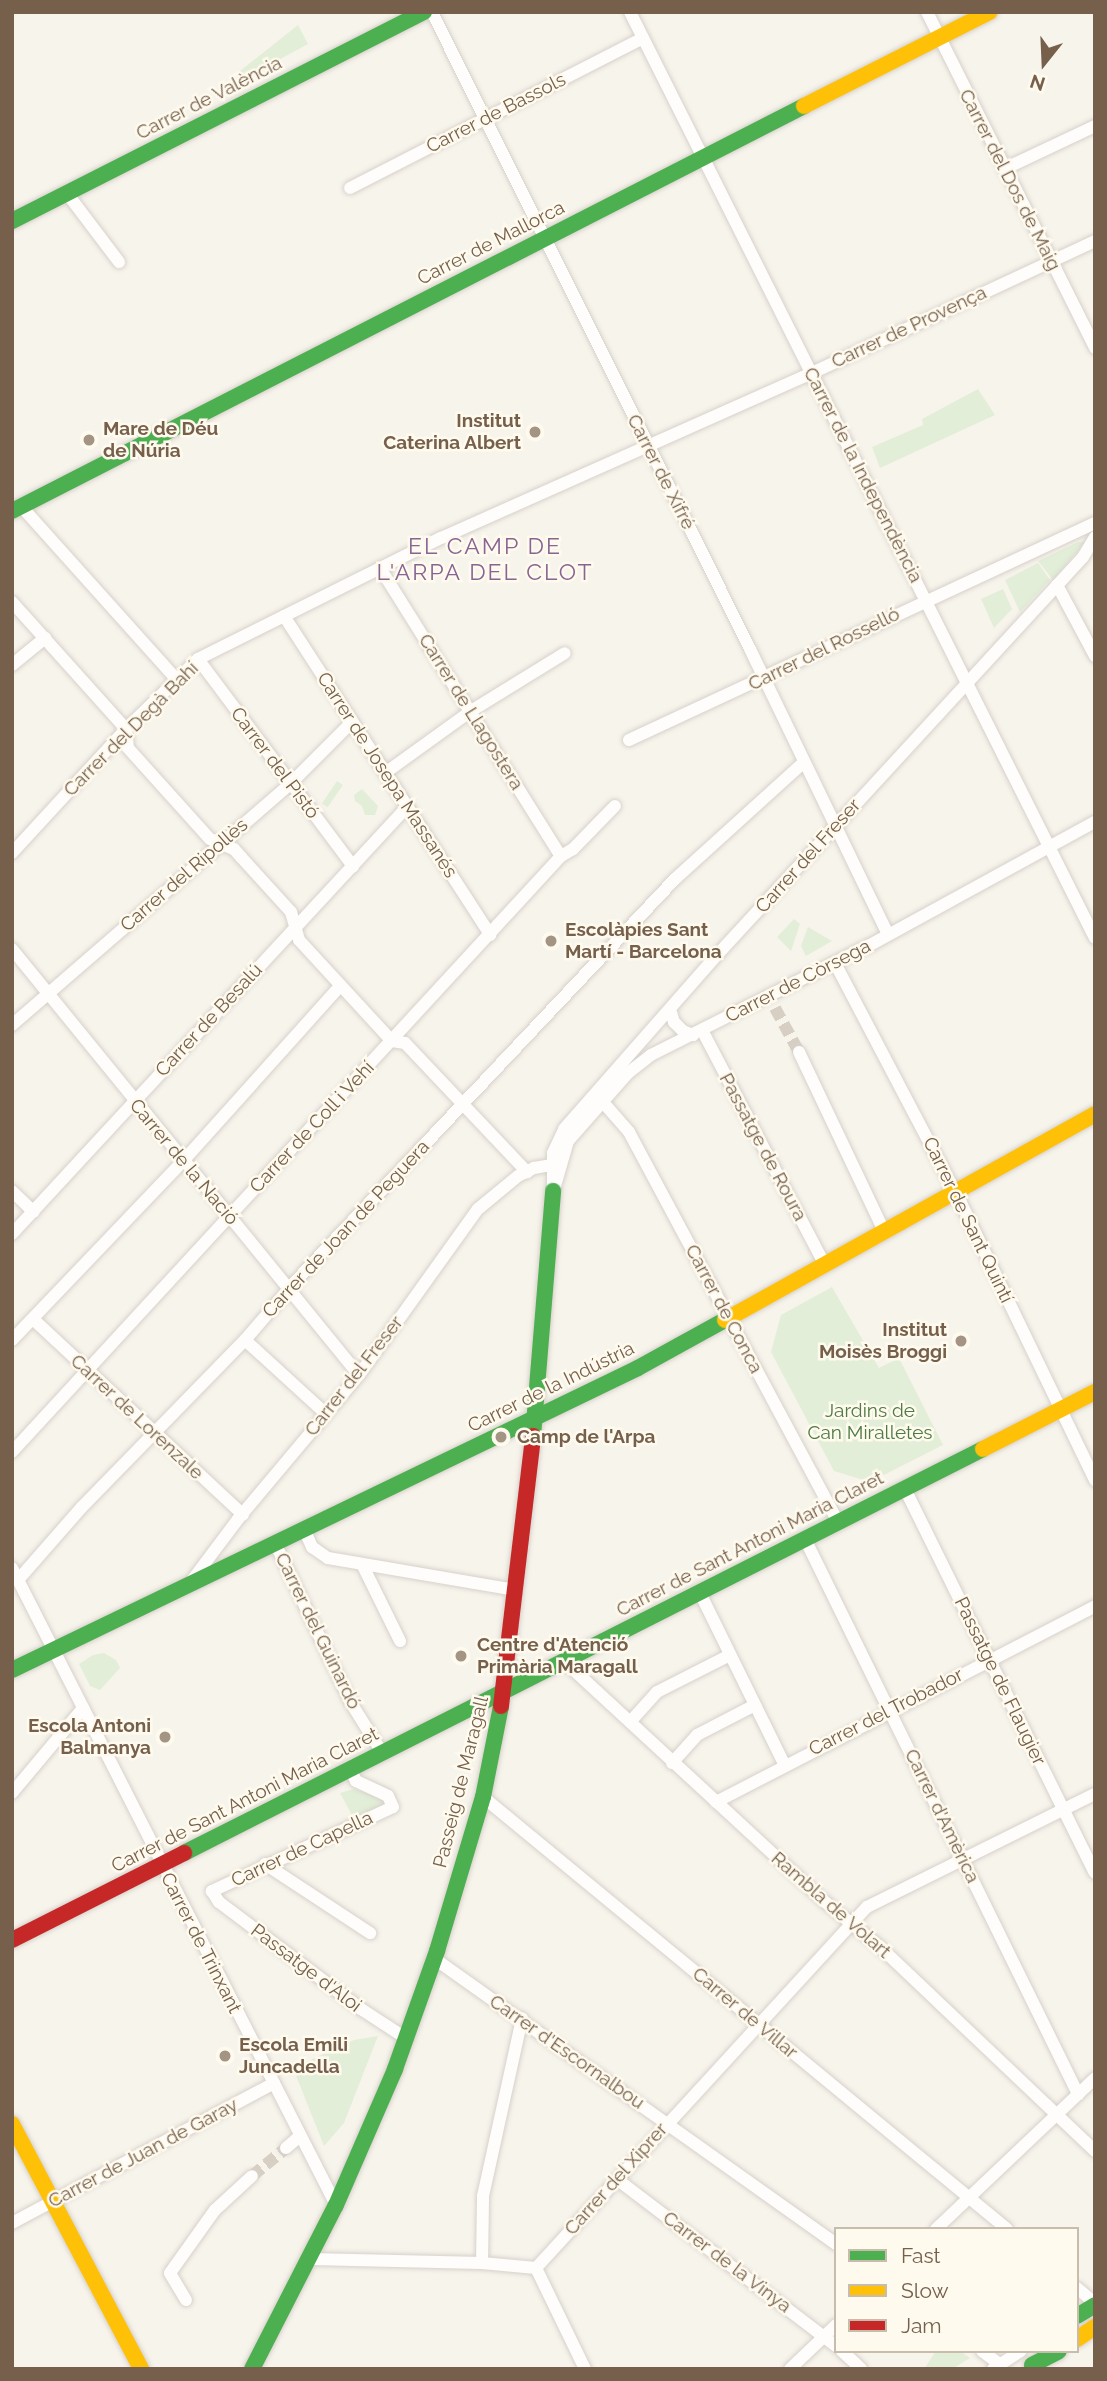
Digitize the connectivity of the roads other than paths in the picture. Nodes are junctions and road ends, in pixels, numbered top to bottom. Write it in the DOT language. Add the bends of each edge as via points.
graph roads {
  1 [pos="424,12"];
  2 [pos="432,12"];
  3 [pos="630,12"];
  4 [pos="927,12"];
  5 [pos="989,12"];
  6 [pos="939,37"];
  7 [pos="643,38"];
  8 [pos="486,117"];
  9 [pos="1095,126"];
  10 [pos="704,157"];
  11 [pos="1004,169"];
  12 [pos="349,188"];
  13 [pos="66,192"];
  14 [pos="12,220"];
  15 [pos="544,239"];
  16 [pos="1095,241"];
  17 [pos="1051,261"];
  18 [pos="120,262"];
  19 [pos="1095,348"];
  20 [pos="812,373"];
  21 [pos="648,446"];
  22 [pos="17,509"];
  23 [pos="493,516"];
  24 [pos="1095,523"];
  25 [pos="1095,537"];
  26 [pos="380,568"];
  27 [pos="1057,584"];
  28 [pos="926,600"];
  29 [pos="12,603"];
  30 [pos="284,616"];
  31 [pos="45,638"];
  32 [pos="565,653"];
  33 [pos="1095,656"];
  34 [pos="198,659"];
  35 [pos="12,665"];
  36 [pos="764,677"];
  37 [pos="176,679"];
  38 [pos="967,681"];
  39 [pos="471,711"];
  40 [pos="352,722"];
  41 [pos="126,729"];
  42 [pos="629,740"];
  43 [pos="804,762"];
  44 [pos="386,773"];
  45 [pos="290,784"];
  46 [pos="615,806"];
  47 [pos="407,807"];
  48 [pos="1095,822"];
  49 [pos="836,827"];
  50 [pos="221,842"];
  51 [pos="1049,846"];
  52 [pos="12,853"];
  53 [pos="561,856"];
  54 [pos="352,866"];
  55 [pos="297,926"];
  56 [pos="888,934"];
  57 [pos="490,935"];
  58 [pos="1095,938"];
  59 [pos="12,949"];
  60 [pos="835,963"];
  61 [pos="340,986"];
  62 [pos="48,994"];
  63 [pos="670,1009"];
  64 [pos="12,1025"];
  65 [pos="697,1032"];
  66 [pos="392,1041"];
  67 [pos="799,1052"];
  68 [pos="602,1101"];
  69 [pos="134,1102"];
  70 [pos="463,1102"];
  71 [pos="1095,1114"];
  72 [pos="184,1160"];
  73 [pos="551,1165"];
  74 [pos="527,1172"];
  75 [pos="12,1191"];
  76 [pos="554,1191"];
  77 [pos="956,1192"];
  78 [pos="34,1212"];
  79 [pos="229,1217"];
  80 [pos="884,1231"];
  81 [pos="12,1234"];
  82 [pos="825,1265"];
  83 [pos="289,1289"];
  84 [pos="33,1319"];
  85 [pos="729,1320"];
  86 [pos="12,1340"];
  87 [pos="245,1340"];
  88 [pos="88,1373"];
  89 [pos="359,1374"];
  90 [pos="1095,1392"];
  91 [pos="1060,1408"];
  92 [pos="326,1414"];
  93 [pos="535,1417"];
  94 [pos="155,1435"];
  95 [pos="12,1452"];
  96 [pos="1095,1480"];
  97 [pos="905,1489"];
  98 [pos="243,1515"];
  99 [pos="838,1522"];
  100 [pos="304,1529"];
  101 [pos="805,1539"];
  102 [pos="275,1543"];
  103 [pos="362,1564"];
  104 [pos="15,1574"];
  105 [pos="187,1588"];
  106 [pos="516,1590"];
  107 [pos="700,1593"];
  108 [pos="1095,1606"];
  109 [pos="400,1641"];
  110 [pos="54,1650"];
  111 [pos="730,1655"];
  112 [pos="990,1659"];
  113 [pos="565,1662"];
  114 [pos="12,1670"];
  115 [pos="504,1693"];
  116 [pos="755,1705"];
  117 [pos="83,1708"];
  118 [pos="890,1711"];
  119 [pos="630,1722"];
  120 [pos="383,1754"];
  121 [pos="672,1763"];
  122 [pos="784,1764"];
  123 [pos="351,1770"];
  124 [pos="12,1793"];
  125 [pos="1095,1794"];
  126 [pos="483,1797"];
  127 [pos="716,1802"];
  128 [pos="1063,1810"];
  129 [pos="962,1859"];
  130 [pos="265,1864"];
  131 [pos="161,1865"];
  132 [pos="1095,1873"];
  133 [pos="212,1891"];
  134 [pos="851,1924"];
  135 [pos="370,1933"];
  136 [pos="12,1940"];
  137 [pos="435,1959"];
  138 [pos="522,2018"];
  139 [pos="757,2023"];
  140 [pos="407,2039"];
  141 [pos="1095,2078"];
  142 [pos="274,2083"];
  143 [pos="1078,2094"];
  144 [pos="1057,2113"];
  145 [pos="667,2123"];
  146 [pos="12,2124"];
  147 [pos="300,2136"];
  148 [pos="286,2148"];
  149 [pos="1095,2151"];
  150 [pos="252,2176"];
  151 [pos="618,2180"];
  152 [pos="969,2197"];
  153 [pos="54,2202"];
  154 [pos="336,2205"];
  155 [pos="12,2223"];
  156 [pos="938,2227"];
  157 [pos="1005,2227"];
  158 [pos="834,2243"];
  159 [pos="310,2259"];
  160 [pos="482,2263"];
  161 [pos="536,2268"];
  162 [pos="1079,2290"];
  163 [pos="186,2300"];
  164 [pos="1095,2304"];
  165 [pos="1079,2315"];
  166 [pos="834,2327"];
  167 [pos="1095,2327"];
  168 [pos="825,2335"];
  169 [pos="1079,2338"];
  170 [pos="834,2344"];
  171 [pos="844,2353"];
  172 [pos="984,2353"];
  173 [pos="1018,2353"];
  174 [pos="1042,2353"];
  175 [pos="1056,2353"];
  176 [pos="996,2367"];
  177 [pos="1031,2367"];
  178 [pos="141,2369"];
  179 [pos="252,2369"];
  180 [pos="585,2369"];
  181 [pos="790,2369"];
  182 [pos="861,2369"];
  1 -- 13 [label="main road, Carrer de València"];
  2 -- 8 [label="street, Carrer de Xifré"];
  3 -- 7 [label="street, Carrer de la Independència"];
  4 -- 6 [label="street, Carrer del Dos de Maig"];
  5 -- 6 [label="main road, Carrer de Mallorca"];
  6 -- 10 [label="main road, Carrer de Mallorca"];
  6 -- 11 [label="street, Carrer del Dos de Maig"];
  7 -- 8 [label="street, Carrer de Bassols"];
  7 -- 10 [label="street, Carrer de la Independència"];
  8 -- 12 [label="street, Carrer de Bassols"];
  8 -- 15 [label="street, Carrer de Xifré"];
  9 -- 11 [label="street"];
  10 -- 15 [label="main road, Carrer de Mallorca"];
  10 -- 20 [label="street, Carrer de la Independència"];
  11 -- 17 [label="street, Carrer del Dos de Maig"];
  13 -- 14 [label="main road, Carrer de València"];
  13 -- 18 [label="street"];
  15 -- 21 [label="street, Carrer de Xifré"];
  15 -- 22 [label="main road, Carrer de Mallorca"];
  16 -- 17 [label="street, Carrer de Provença"];
  17 -- 19 [label="street, Carrer del Dos de Maig"];
  17 -- 20 [label="street, Carrer de Provença"];
  20 -- 21 [label="street, Carrer de Provença"];
  20 -- 28 [label="street, Carrer de la Independència"];
  21 -- 23 [label="street, Carrer de Provença"];
  21 -- 36 [label="street, Carrer de Xifré"];
  22 -- 37 [label="street"];
  23 -- 26 [label="street, Carrer del Degà Bahí"];
  24 -- 28 [label="street, Carrer del Rosselló"];
  25 -- 27 [label="street, Carrer del Freser"];
  26 -- 30 [label="street, Carrer del Degà Bahí"];
  26 -- 39 [label="street, Carrer de Llagostera"];
  27 -- 33 [label="street"];
  27 -- 38 [label="street, Carrer del Freser"];
  28 -- 36 [label="street, Carrer del Rosselló"];
  28 -- 38 [label="street, Carrer de la Independència"];
  29 -- 31 [label="street"];
  30 -- 34 [label="street, Carrer del Degà Bahí"];
  30 -- 40 [label="street, Carrer de Josepa Massanés"];
  31 -- 35 [label="street"];
  31 -- 41 [label="street"];
  32 -- 39 [label="street"];
  34 -- 37 [label="street, Carrer del Degà Bahí"];
  34 -- 45 [label="street, Carrer del Pistó"];
  36 -- 42 [label="street, Carrer del Rosselló"];
  36 -- 43 [label="street, Carrer de Xifré"];
  37 -- 41 [label="street, Carrer del Degà Bahí"];
  38 -- 49 [label="street, Carrer del Freser"];
  38 -- 51 [label="street, Carrer de la Independència"];
  39 -- 44 [label="street"];
  39 -- 53 [label="street, Carrer de Llagostera"];
  40 -- 44 [label="street, Carrer de Josepa Massanés"];
  40 -- 45 [label="street, Carrer del Ripollès"];
  41 -- 50 [label="street" via="128,748 211,839"];
  41 -- 52 [label="street, Carrer del Degà Bahí"];
  43 -- 49 [label="street, Carrer de Xifré"];
  43 -- 70 [label="street, Carrer de Joan de Peguera" via="675,879"];
  44 -- 47 [label="street, Carrer de Josepa Massanés"];
  45 -- 50 [label="street, Carrer del Ripollès"];
  45 -- 54 [label="street, Carrer del Pistó"];
  46 -- 53 [label="street, Carrer de Coll i Vehí"];
  47 -- 54 [label="street, Carrer de Besalú"];
  47 -- 57 [label="street, Carrer de Josepa Massanés"];
  48 -- 51 [label="street, Carrer de Còrsega"];
  49 -- 56 [label="street, Carrer de Xifré"];
  49 -- 63 [label="street, Carrer del Freser"];
  50 -- 55 [label="street" via="234,849 291,912"];
  50 -- 62 [label="street, Carrer del Ripollès"];
  51 -- 56 [label="street, Carrer de Còrsega"];
  51 -- 58 [label="street, Carrer de la Independència"];
  53 -- 57 [label="street, Carrer de Coll i Vehí"];
  54 -- 55 [label="street, Carrer de Besalú"];
  55 -- 61 [label="street" via="299,940"];
  55 -- 69 [label="street, Carrer de Besalú"];
  56 -- 60 [label="street, Carrer de Còrsega"];
  57 -- 66 [label="street, Carrer de Coll i Vehí"];
  59 -- 62 [label="street, Carrer de la Nació"];
  60 -- 65 [label="street, Carrer de Còrsega" via="772,1002"];
  60 -- 77 [label="street, Carrer de Sant Quintí"];
  61 -- 66 [label="street"];
  61 -- 72 [label="street"];
  62 -- 64 [label="street, Carrer del Ripollès"];
  62 -- 69 [label="street, Carrer de la Nació"];
  63 -- 65 [label="street, Passatge de Roura" via="683,1031"];
  63 -- 73 [label="street, Carrer del Freser" via="564,1129"];
  65 -- 68 [label="street, Carrer de Còrsega" via="635,1066"];
  65 -- 82 [label="street, Passatge de Roura"];
  66 -- 70 [label="street" via="405,1043"];
  66 -- 79 [label="street, Carrer de Coll i Vehí"];
  67 -- 80 [label="street"];
  68 -- 76 [label="street, Carrer de Còrsega" via="568,1141"];
  68 -- 85 [label="street, Carrer de Conca" via="629,1132"];
  69 -- 72 [label="street, Carrer de la Nació"];
  69 -- 78 [label="street, Carrer de Besalú"];
  70 -- 74 [label="street"];
  70 -- 83 [label="street, Carrer de Joan de Peguera"];
  71 -- 77 [label="main road, Carrer de la Indústria"];
  72 -- 79 [label="street, Carrer de la Nació"];
  72 -- 84 [label="street"];
  73 -- 74 [label="street, Carrer del Freser"];
  73 -- 76 [label="street, Passeig de Maragall"];
  74 -- 89 [label="street, Carrer del Freser" via="478,1209"];
  75 -- 78 [label="street"];
  76 -- 93 [label="main road, Passeig de Maragall"];
  77 -- 80 [label="main road, Carrer de la Indústria"];
  77 -- 91 [label="street, Carrer de Sant Quintí"];
  78 -- 81 [label="street, Carrer de Besalú"];
  79 -- 83 [label="street, Carrer de la Nació"];
  79 -- 88 [label="street, Carrer de Coll i Vehí"];
  80 -- 82 [label="main road, Carrer de la Indústria"];
  82 -- 85 [label="main road, Carrer de la Indústria"];
  83 -- 87 [label="street, Carrer de Joan de Peguera"];
  83 -- 89 [label="street, Carrer de la Nació"];
  84 -- 86 [label="street"];
  84 -- 88 [label="street, Carrer de Lorenzale"];
  85 -- 93 [label="main road, Carrer de la Indústria"];
  85 -- 99 [label="street, Carrer de Conca"];
  87 -- 92 [label="street"];
  87 -- 94 [label="street, Carrer de Joan de Peguera"];
  88 -- 94 [label="street, Carrer de Lorenzale"];
  88 -- 95 [label="street, Carrer de Coll i Vehí"];
  89 -- 92 [label="street, Carrer del Freser"];
  90 -- 91 [label="main road, Carrer de Sant Antoni Maria Claret"];
  91 -- 96 [label="street, Carrer de Sant Quintí"];
  91 -- 97 [label="main road, Carrer de Sant Antoni Maria Claret"];
  92 -- 98 [label="street, Carrer del Freser"];
  93 -- 100 [label="main road, Carrer de la Indústria"];
  93 -- 106 [label="main road, Passeig de Maragall"];
  94 -- 98 [label="street, Carrer de Lorenzale"];
  94 -- 104 [label="street, Carrer de Joan de Peguera"];
  97 -- 99 [label="main road, Carrer de Sant Antoni Maria Claret"];
  97 -- 112 [label="street, Passatge de Flaugier"];
  98 -- 105 [label="street, Carrer del Freser"];
  99 -- 101 [label="main road, Carrer de Sant Antoni Maria Claret"];
  100 -- 102 [label="main road, Carrer de la Indústria"];
  100 -- 103 [label="street" via="318,1554"];
  101 -- 107 [label="main road, Carrer de Sant Antoni Maria Claret"];
  101 -- 118 [label="street, Carrer d'Amèrica"];
  102 -- 105 [label="main road, Carrer de la Indústria"];
  102 -- 120 [label="street, Carrer del Guinardó" via="351,1703"];
  103 -- 106 [label="street"];
  103 -- 109 [label="street"];
  104 -- 110 [label="street, Carrer de Trinxant"];
  105 -- 110 [label="main road, Carrer de la Indústria"];
  106 -- 115 [label="main road, Passeig de Maragall"];
  107 -- 111 [label="street"];
  107 -- 113 [label="main road, Carrer de Sant Antoni Maria Claret"];
  108 -- 112 [label="street, Carrer del Trobador"];
  110 -- 114 [label="main road, Carrer de la Indústria"];
  110 -- 117 [label="street, Carrer de Trinxant"];
  111 -- 116 [label="street"];
  111 -- 119 [label="street" via="657,1692"];
  112 -- 118 [label="street, Carrer del Trobador"];
  112 -- 128 [label="street, Passatge de Flaugier"];
  113 -- 115 [label="main road, Carrer de Sant Antoni Maria Claret"];
  113 -- 119 [label="street, Rambla de Volart"];
  115 -- 120 [label="main road, Carrer de Sant Antoni Maria Claret"];
  115 -- 126 [label="main road, Passeig de Maragall"];
  116 -- 121 [label="street" via="697,1735"];
  116 -- 122 [label="street"];
  117 -- 124 [label="street"];
  117 -- 131 [label="street, Carrer de Trinxant"];
  118 -- 122 [label="street, Carrer del Trobador"];
  118 -- 129 [label="street, Carrer d'Amèrica"];
  119 -- 121 [label="street, Rambla de Volart"];
  120 -- 123 [label="main road, Carrer de Sant Antoni Maria Claret"];
  121 -- 127 [label="street, Rambla de Volart"];
  122 -- 127 [label="street, Carrer del Trobador"];
  123 -- 130 [label="street, Carrer de Capella" via="356,1781 388,1796 393,1807"];
  123 -- 131 [label="main road, Carrer de Sant Antoni Maria Claret"];
  125 -- 128 [label="street, Carrer del Xiprer"];
  126 -- 137 [label="main road, Passeig de Maragall"];
  126 -- 139 [label="street, Carrer de Villar"];
  127 -- 134 [label="street, Rambla de Volart"];
  128 -- 129 [label="street, Carrer del Xiprer"];
  128 -- 132 [label="street, Passatge de Flaugier"];
  129 -- 134 [label="street, Carrer del Xiprer" via="874,1902"];
  129 -- 143 [label="street, Carrer d'Amèrica"];
  130 -- 133 [label="street, Carrer de Capella"];
  130 -- 135 [label="street"];
  131 -- 136 [label="main road, Carrer de Sant Antoni Maria Claret"];
  131 -- 142 [label="street, Carrer de Trinxant"];
  133 -- 140 [label="street, Passatge d'Aloi" via="219,1902"];
  134 -- 139 [label="street, Carrer del Xiprer"];
  134 -- 144 [label="street, Rambla de Volart"];
  137 -- 138 [label="street, Carrer d'Escornalbou"];
  137 -- 140 [label="main road, Passeig de Maragall"];
  138 -- 145 [label="street, Carrer d'Escornalbou"];
  138 -- 160 [label="street" via="483,2196"];
  139 -- 145 [label="street, Carrer del Xiprer"];
  139 -- 152 [label="street, Carrer de Villar"];
  140 -- 154 [label="main road, Passeig de Maragall"];
  141 -- 143 [label="street"];
  142 -- 147 [label="street, Carrer de Trinxant"];
  142 -- 153 [label="street, Carrer de Juan de Garay"];
  143 -- 144 [label="street"];
  144 -- 149 [label="street, Rambla de Volart"];
  144 -- 152 [label="street"];
  145 -- 151 [label="street, Carrer del Xiprer"];
  145 -- 158 [label="street, Carrer d'Escornalbou"];
  146 -- 153 [label="main road"];
  147 -- 148 [label="street"];
  147 -- 154 [label="street, Carrer de Trinxant"];
  150 -- 163 [label="street" via="215,2210 170,2273"];
  151 -- 161 [label="street, Carrer del Xiprer"];
  151 -- 168 [label="street, Carrer de la Vinya"];
  152 -- 156 [label="street"];
  152 -- 157 [label="street, Carrer de Villar"];
  153 -- 155 [label="street, Carrer de Juan de Garay"];
  153 -- 178 [label="main road"];
  154 -- 159 [label="main road, Passeig de Maragall"];
  159 -- 160 [label="street"];
  159 -- 179 [label="main road, Passeig de Maragall"];
  160 -- 161 [label="street"];
  161 -- 180 [label="street"];
  162 -- 164 [label="street"];
  164 -- 165 [label="main road"];
  166 -- 168 [label="street"];
  167 -- 169 [label="main road"];
  168 -- 170 [label="street, Carrer de la Vinya"];
  168 -- 181 [label="street"];
  171 -- 182 [label="street"];
  172 -- 176 [label="street"];
  173 -- 176 [label="street"];
  174 -- 177 [label="main road"];
  175 -- 177 [label="main road"];
}
